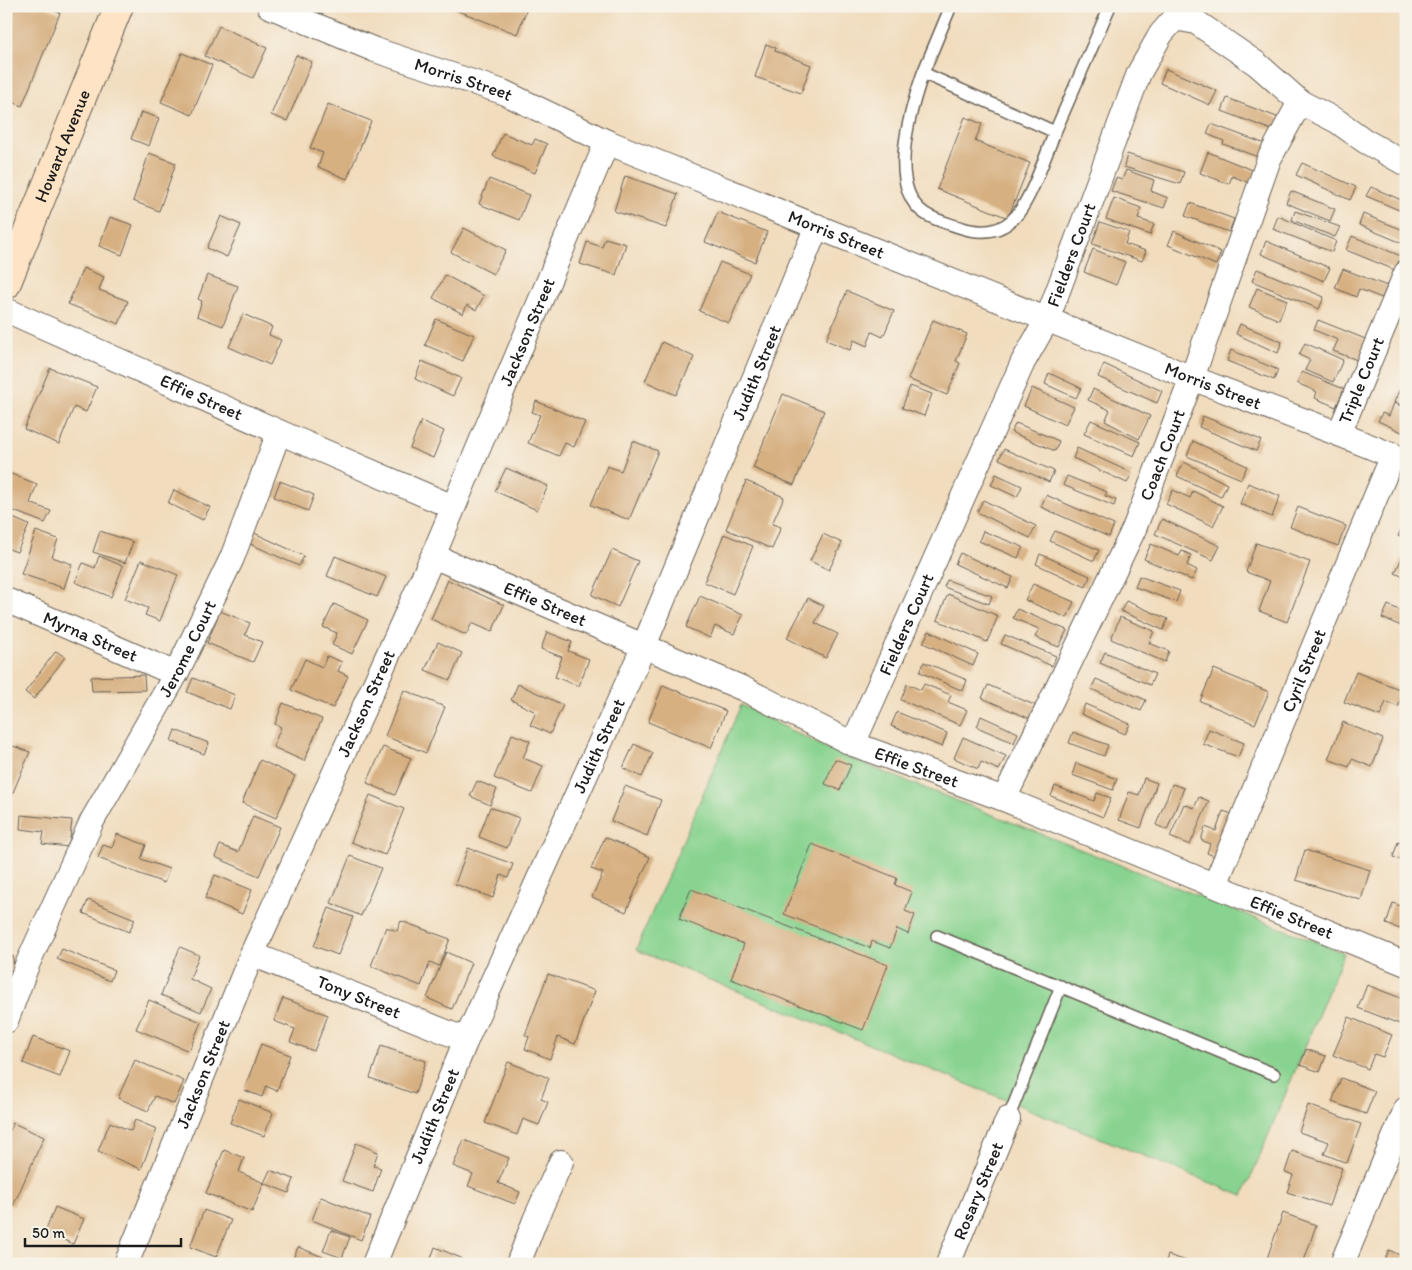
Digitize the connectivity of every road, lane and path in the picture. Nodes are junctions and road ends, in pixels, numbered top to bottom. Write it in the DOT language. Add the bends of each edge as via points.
graph roads {
  1 [pos="119,6"];
  2 [pos="270,6"];
  3 [pos="951,6"];
  4 [pos="1110,6"];
  5 [pos="923,73"];
  6 [pos="1300,102"];
  7 [pos="1055,132"];
  8 [pos="607,142"];
  9 [pos="1406,164"];
  10 [pos="817,226"];
  11 [pos="1406,272"];
  12 [pos="6,285"];
  13 [pos="6,310"];
  14 [pos="1047,320"];
  15 [pos="1192,378"];
  16 [pos="279,432"];
  17 [pos="1339,434"];
  18 [pos="1399,458"];
  19 [pos="453,507"];
  20 [pos="433,556"];
  21 [pos="6,600"];
  22 [pos="644,646"];
  23 [pos="176,674"];
  24 [pos="853,744"];
  25 [pos="1004,799"];
  26 [pos="1215,885"];
  27 [pos="937,936"];
  28 [pos="252,954"];
  29 [pos="1406,964"];
  30 [pos="1061,986"];
  31 [pos="6,1021"];
  32 [pos="466,1040"];
  33 [pos="1274,1074"];
  34 [pos="1406,1110"];
  35 [pos="1008,1119"];
  36 [pos="561,1162"];
  37 [pos="126,1264"];
  38 [pos="374,1264"];
  39 [pos="518,1264"];
  40 [pos="948,1264"];
  41 [pos="1342,1264"];
  1 -- 12 [label="main road, Howard Avenue"];
  2 -- 8 [label="street, Morris Street" via="375,50 503,92"];
  3 -- 5 [label="lane"];
  4 -- 7 [label="lane"];
  5 -- 7 [label="lane"];
  5 -- 7 [label="lane" via="911,107 905,179 912,200 923,212 942,222 980,231 1002,228 1013,220 1023,208"];
  6 -- 9 [label="street, Fielders Court"];
  6 -- 14 [label="street, Fielders Court" via="1257,64 1196,22 1175,18 1161,34 1138,73"];
  6 -- 15 [label="street, Coach Court" via="1269,160"];
  8 -- 10 [label="street, Morris Street"];
  8 -- 19 [label="street, Jackson Street"];
  10 -- 14 [label="street, Morris Street"];
  10 -- 22 [label="street, Judith Street"];
  11 -- 17 [label="street, Triple Court"];
  13 -- 16 [label="street, Effie Street"];
  14 -- 15 [label="street, Morris Street"];
  14 -- 24 [label="street, Fielders Court" via="1023,362"];
  15 -- 17 [label="street, Morris Street"];
  15 -- 25 [label="street, Coach Court" via="1134,529"];
  16 -- 19 [label="street, Effie Street"];
  16 -- 23 [label="street, Jerome Court" via="232,558"];
  17 -- 18 [label="street, Morris Street"];
  18 -- 26 [label="street, Cyril Street"];
  19 -- 20 [label="street, Jackson Street"];
  20 -- 22 [label="street, Effie Street"];
  20 -- 28 [label="street, Jackson Street"];
  21 -- 23 [label="street, Myrna Street"];
  22 -- 24 [label="street, Effie Street" via="744,689"];
  22 -- 32 [label="street, Judith Street"];
  23 -- 31 [label="street, Jerome Court" via="92,821"];
  24 -- 25 [label="street, Effie Street"];
  25 -- 26 [label="street, Effie Street"];
  26 -- 29 [label="street, Effie Street"];
  27 -- 30 [label="lane"];
  28 -- 32 [label="street, Tony Street"];
  28 -- 37 [label="street, Jackson Street"];
  30 -- 33 [label="lane"];
  30 -- 35 [label="lane"];
  32 -- 38 [label="street, Judith Street"];
  34 -- 41 [label="street"];
  35 -- 40 [label="street, Rosary Street"];
  36 -- 39 [label="street"];
}
